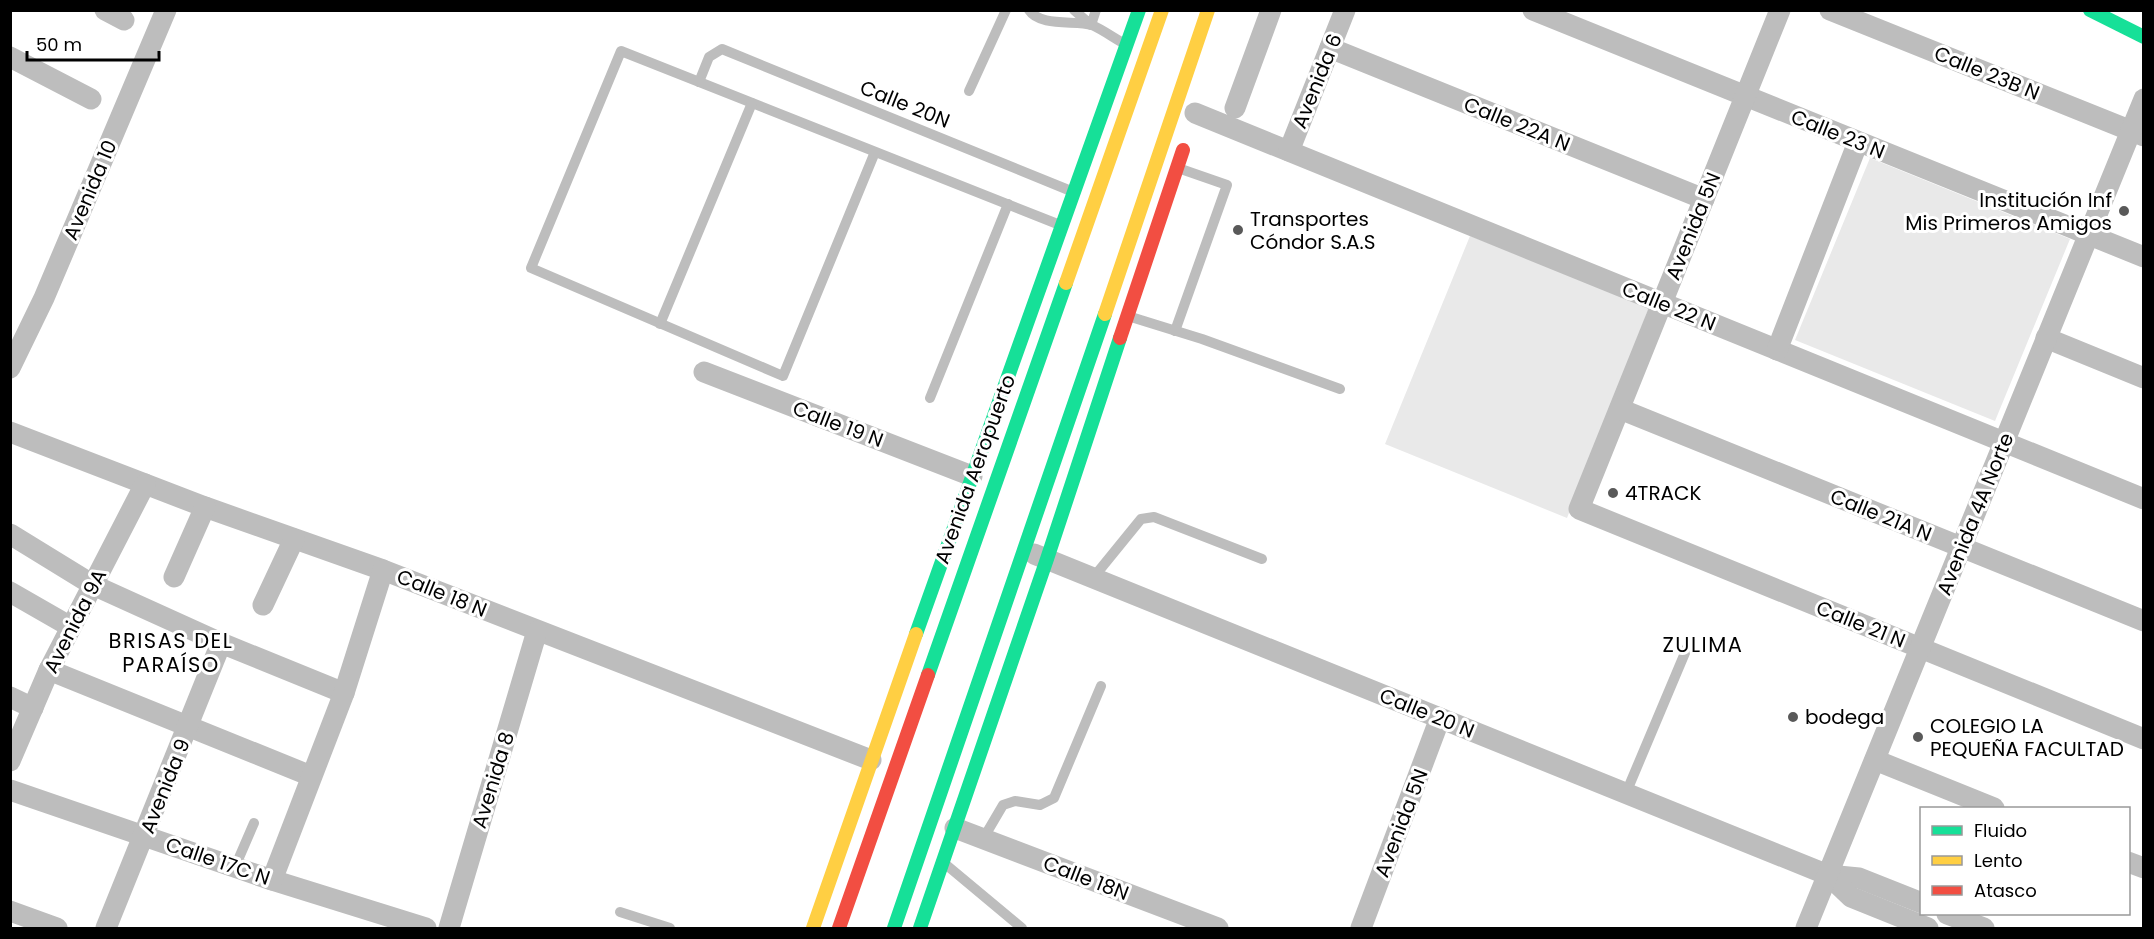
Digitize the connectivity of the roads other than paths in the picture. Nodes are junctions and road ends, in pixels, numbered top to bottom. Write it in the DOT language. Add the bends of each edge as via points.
graph roads {
  1 [pos="105,10"];
  2 [pos="166,10"];
  3 [pos="1006,10"];
  4 [pos="1029,10"];
  5 [pos="1074,10"];
  6 [pos="1096,10"];
  7 [pos="1139,10"];
  8 [pos="1162,10"];
  9 [pos="1208,10"];
  10 [pos="1271,10"];
  11 [pos="1345,10"];
  12 [pos="1533,10"];
  13 [pos="1780,10"];
  14 [pos="1830,10"];
  15 [pos="2090,10"];
  16 [pos="124,20"];
  17 [pos="1091,25"];
  18 [pos="2144,37"];
  19 [pos="1127,46"];
  20 [pos="1330,48"];
  21 [pos="10,57"];
  22 [pos="699,82"];
  23 [pos="969,91"];
  24 [pos="1746,96"];
  25 [pos="91,99"];
  26 [pos="2144,99"];
  27 [pos="752,103"];
  28 [pos="1235,108"];
  29 [pos="1193,119"];
  30 [pos="2137,133"];
  31 [pos="1858,142"];
  32 [pos="1289,151"];
  33 [pos="875,152"];
  34 [pos="1177,167"];
  35 [pos="1075,192"];
  36 [pos="1704,199"];
  37 [pos="1008,204"];
  38 [pos="1062,226"];
  39 [pos="2088,235"];
  40 [pos="2144,257"];
  41 [pos="1662,303"];
  42 [pos="1128,316"];
  43 [pos="660,324"];
  44 [pos="1175,331"];
  45 [pos="1024,334"];
  46 [pos="2046,338"];
  47 [pos="1777,350"];
  48 [pos="10,368"];
  49 [pos="704,372"];
  50 [pos="1036,373"];
  51 [pos="1084,378"];
  52 [pos="2144,378"];
  53 [pos="1105,385"];
  54 [pos="1340,389"];
  55 [pos="930,398"];
  56 [pos="1620,409"];
  57 [pos="10,432"];
  58 [pos="2004,442"];
  59 [pos="972,476"];
  60 [pos="144,484"];
  61 [pos="2144,499"];
  62 [pos="205,507"];
  63 [pos="1579,509"];
  64 [pos="10,534"];
  65 [pos="294,539"];
  66 [pos="1961,547"];
  67 [pos="945,551"];
  68 [pos="1025,551"];
  69 [pos="1262,558"];
  70 [pos="970,559"];
  71 [pos="1047,559"];
  72 [pos="383,570"];
  73 [pos="174,577"];
  74 [pos="1093,578"];
  75 [pos="93,585"];
  76 [pos="10,592"];
  77 [pos="263,605"];
  78 [pos="2144,621"];
  79 [pos="71,627"];
  80 [pos="537,631"];
  81 [pos="1690,641"];
  82 [pos="220,643"];
  83 [pos="1920,648"];
  84 [pos="49,670"];
  85 [pos="1101,686"];
  86 [pos="344,693"];
  87 [pos="10,697"];
  88 [pos="33,708"];
  89 [pos="1440,718"];
  90 [pos="188,727"];
  91 [pos="2144,739"];
  92 [pos="871,760"];
  93 [pos="1875,760"];
  94 [pos="10,762"];
  95 [pos="311,776"];
  96 [pos="10,790"];
  97 [pos="1626,793"];
  98 [pos="1992,807"];
  99 [pos="254,824"];
  100 [pos="955,828"];
  101 [pos="145,835"];
  102 [pos="983,839"];
  103 [pos="943,862"];
  104 [pos="235,867"];
  105 [pos="1828,874"];
  106 [pos="272,880"];
  107 [pos="1920,902"];
  108 [pos="10,911"];
  109 [pos="620,912"];
  110 [pos="1950,915"];
  111 [pos="57,928"];
  112 [pos="106,928"];
  113 [pos="426,928"];
  114 [pos="449,928"];
  115 [pos="670,928"];
  116 [pos="813,928"];
  117 [pos="839,928"];
  118 [pos="894,928"];
  119 [pos="920,928"];
  120 [pos="1022,928"];
  121 [pos="1218,928"];
  122 [pos="1361,928"];
  123 [pos="1806,928"];
  124 [pos="1928,928"];
  125 [pos="1984,928"];
  1 -- 16 [label="street"];
  2 -- 48 [label="street, Avenida 10" via="44,298"];
  3 -- 23 [label="lane"];
  4 -- 17 [label="lane" via="1032,15 1061,23"];
  5 -- 17 [label="lane"];
  6 -- 17 [label="lane"];
  7 -- 19 [label="main road, Avenida Aeropuerto"];
  8 -- 50 [label="main road, Avenida Aeropuerto"];
  9 -- 51 [label="main road"];
  10 -- 28 [label="street"];
  11 -- 20 [label="street, Avenida 6"];
  12 -- 24 [label="street, Calle 23 N"];
  13 -- 24 [label="street, Avenida 5N"];
  14 -- 30 [label="street, Calle 23B N"];
  15 -- 18 [label="main road"];
  17 -- 19 [label="lane"];
  19 -- 35 [label="main road, Avenida Aeropuerto"];
  20 -- 32 [label="street, Avenida 6"];
  20 -- 36 [label="street, Calle 22A N"];
  21 -- 25 [label="street"];
  22 -- 27 [label="lane"];
  22 -- 35 [label="lane, Calle 20N" via="709,57 722,50"];
  22 -- 43 [label="lane" via="621,51 531,268"];
  24 -- 31 [label="street, Calle 23 N"];
  24 -- 36 [label="street, Avenida 5N"];
  26 -- 30 [label="street, Avenida 4A Norte"];
  27 -- 33 [label="lane"];
  27 -- 43 [label="lane"];
  29 -- 32 [label="street, Calle 22 N"];
  29 -- 34 [label="main road"];
  30 -- 39 [label="street, Avenida 4A Norte"];
  31 -- 39 [label="street, Calle 23 N"];
  31 -- 47 [label="street"];
  32 -- 41 [label="street, Calle 22 N"];
  33 -- 37 [label="lane"];
  33 -- 43 [label="lane" via="783,376"];
  34 -- 42 [label="main road"];
  34 -- 44 [label="lane" via="1227,185"];
  35 -- 38 [label="main road, Avenida Aeropuerto"];
  36 -- 41 [label="street, Avenida 5N"];
  37 -- 38 [label="lane"];
  37 -- 55 [label="lane"];
  38 -- 45 [label="main road, Avenida Aeropuerto"];
  39 -- 40 [label="street, Calle 23 N"];
  39 -- 46 [label="street, Avenida 4A Norte"];
  41 -- 47 [label="street, Calle 22 N"];
  41 -- 56 [label="street, Avenida 5N"];
  42 -- 44 [label="lane"];
  42 -- 53 [label="main road"];
  44 -- 54 [label="lane"];
  45 -- 50 [label="main road"];
  45 -- 59 [label="main road, Avenida Aeropuerto"];
  46 -- 52 [label="street"];
  46 -- 58 [label="street, Avenida 4A Norte"];
  47 -- 58 [label="street, Calle 22 N"];
  49 -- 59 [label="street, Calle 19 N"];
  50 -- 70 [label="main road, Avenida Aeropuerto"];
  51 -- 53 [label="main road"];
  51 -- 68 [label="main road"];
  53 -- 71 [label="main road"];
  56 -- 63 [label="street, Avenida 5N"];
  56 -- 66 [label="street, Calle 21A N"];
  57 -- 60 [label="street, Calle 18 N"];
  58 -- 61 [label="street, Calle 22 N"];
  58 -- 66 [label="street, Avenida 4A Norte"];
  59 -- 67 [label="main road, Avenida Aeropuerto"];
  60 -- 62 [label="street, Calle 18 N"];
  60 -- 75 [label="street, Avenida 9A"];
  62 -- 65 [label="street, Calle 18 N"];
  62 -- 73 [label="street"];
  63 -- 83 [label="street, Calle 21 N"];
  64 -- 75 [label="street"];
  65 -- 72 [label="street, Calle 18 N"];
  65 -- 77 [label="street"];
  66 -- 78 [label="street, Calle 21A N"];
  66 -- 83 [label="street, Avenida 4A Norte"];
  67 -- 70 [label="main road"];
  67 -- 92 [label="main road, Avenida Aeropuerto"];
  68 -- 71 [label="street, Calle 20 N"];
  68 -- 118 [label="main road"];
  69 -- 74 [label="lane" via="1154,517 1141,519"];
  70 -- 117 [label="main road, Avenida Aeropuerto"];
  71 -- 74 [label="street, Calle 20 N"];
  71 -- 100 [label="main road"];
  72 -- 80 [label="street, Calle 18 N"];
  72 -- 86 [label="street"];
  74 -- 89 [label="street, Calle 20 N"];
  75 -- 79 [label="street, Avenida 9A"];
  75 -- 82 [label="street"];
  76 -- 79 [label="street"];
  79 -- 84 [label="street, Avenida 9A"];
  80 -- 92 [label="street, Calle 18 N"];
  80 -- 114 [label="street, Avenida 8"];
  81 -- 97 [label="lane"];
  82 -- 86 [label="street"];
  82 -- 90 [label="street, Avenida 9"];
  83 -- 91 [label="street, Calle 21 N"];
  83 -- 93 [label="street, Avenida 4A Norte"];
  84 -- 88 [label="street, Avenida 9A"];
  84 -- 90 [label="street"];
  85 -- 102 [label="lane" via="1054,798 1040,805 1015,801 1003,805"];
  86 -- 95 [label="street"];
  87 -- 88 [label="street"];
  88 -- 94 [label="street, Avenida 9A"];
  89 -- 97 [label="street, Calle 20 N"];
  89 -- 122 [label="street, Avenida 5N"];
  90 -- 95 [label="street"];
  90 -- 101 [label="street, Avenida 9"];
  92 -- 116 [label="main road, Avenida Aeropuerto"];
  93 -- 98 [label="street"];
  93 -- 105 [label="street, Avenida 4A Norte"];
  95 -- 106 [label="street"];
  96 -- 101 [label="street, Calle 17C N"];
  97 -- 105 [label="street, Calle 20 N"];
  99 -- 104 [label="lane"];
  100 -- 102 [label="street, Calle 18N"];
  100 -- 103 [label="main road"];
  101 -- 104 [label="street, Calle 17C N"];
  101 -- 112 [label="street, Avenida 9"];
  102 -- 121 [label="street, Calle 18N"];
  103 -- 119 [label="main road"];
  103 -- 120 [label="lane"];
  104 -- 106 [label="street, Calle 17C N"];
  105 -- 107 [label="street, Calle 20 N" via="1859,878"];
  105 -- 123 [label="street, Avenida 4A Norte"];
  105 -- 124 [label="street, Calle 20 N" via="1851,897"];
  106 -- 113 [label="street, Calle 17C N"];
  108 -- 111 [label="street"];
  109 -- 115 [label="lane"];
  110 -- 125 [label="street"];
}
